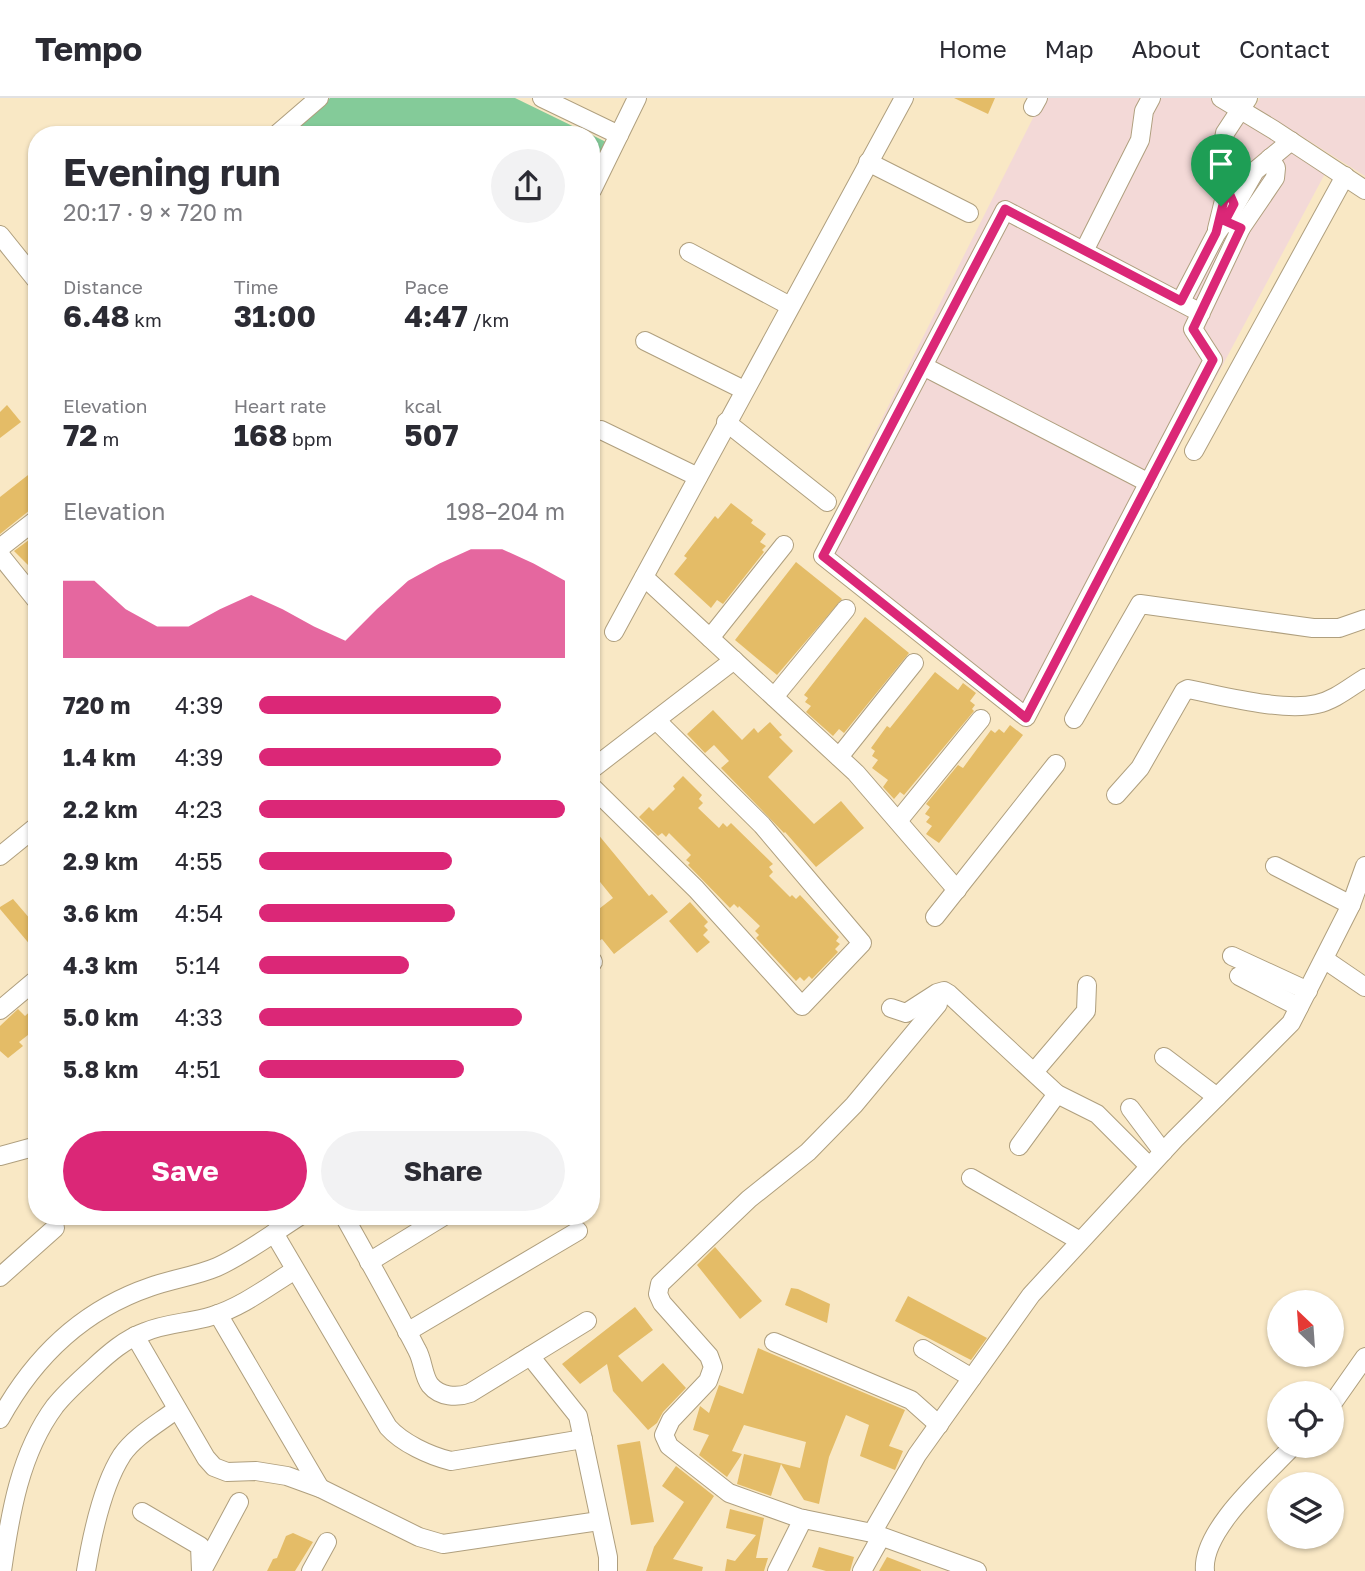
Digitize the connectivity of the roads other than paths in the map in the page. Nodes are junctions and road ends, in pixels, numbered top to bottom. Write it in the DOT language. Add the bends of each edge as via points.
graph roads {
  1 [pos="319,98"];
  2 [pos="542,98"];
  3 [pos="637,98"];
  4 [pos="904,98"];
  5 [pos="1151,98"];
  6 [pos="1221,98"];
  7 [pos="1244,104"];
  8 [pos="286,126"];
  9 [pos="619,135"];
  10 [pos="1291,141"];
  11 [pos="1270,158"];
  12 [pos="868,162"];
  13 [pos="1228,167"];
  14 [pos="1255,172"];
  15 [pos="600,174"];
  16 [pos="1346,176"];
  17 [pos="1365,190"];
  18 [pos="1231,196"];
  19 [pos="969,213"];
  20 [pos="1227,228"];
  21 [pos="0,235"];
  22 [pos="1084,251"];
  23 [pos="689,253"];
  24 [pos="28,270"];
  25 [pos="1181,301"];
  26 [pos="790,306"];
  27 [pos="1201,313"];
  28 [pos="645,341"];
  29 [pos="923,366"];
  30 [pos="744,390"];
  31 [pos="726,422"];
  32 [pos="601,430"];
  33 [pos="1194,451"];
  34 [pos="698,477"];
  35 [pos="1149,483"];
  36 [pos="827,502"];
  37 [pos="28,526"];
  38 [pos="784,545"];
  39 [pos="0,548"];
  40 [pos="0,555"];
  41 [pos="644,578"];
  42 [pos="28,590"];
  43 [pos="846,609"];
  44 [pos="1365,619"];
  45 [pos="614,632"];
  46 [pos="710,638"];
  47 [pos="734,660"];
  48 [pos="914,663"];
  49 [pos="1365,678"];
  50 [pos="774,697"];
  51 [pos="981,719"];
  52 [pos="1074,719"];
  53 [pos="656,720"];
  54 [pos="839,757"];
  55 [pos="600,763"];
  56 [pos="1056,764"];
  57 [pos="600,795"];
  58 [pos="1115,795"];
  59 [pos="898,821"];
  60 [pos="28,833"];
  61 [pos="0,856"];
  62 [pos="1275,866"];
  63 [pos="1365,866"];
  64 [pos="957,890"];
  65 [pos="1351,905"];
  66 [pos="935,917"];
  67 [pos="1232,956"];
  68 [pos="1324,959"];
  69 [pos="1239,976"];
  70 [pos="1087,985"];
  71 [pos="28,987"];
  72 [pos="1365,987"];
  73 [pos="1308,991"];
  74 [pos="938,1004"];
  75 [pos="1299,1007"];
  76 [pos="891,1008"];
  77 [pos="0,1010"];
  78 [pos="1164,1057"];
  79 [pos="1034,1072"];
  80 [pos="1057,1094"];
  81 [pos="1217,1097"];
  82 [pos="1129,1108"];
  83 [pos="1019,1146"];
  84 [pos="28,1148"];
  85 [pos="1163,1152"];
  86 [pos="0,1156"];
  87 [pos="1149,1166"];
  88 [pos="971,1178"];
  89 [pos="286,1225"];
  90 [pos="349,1225"];
  91 [pos="429,1225"];
  92 [pos="55,1228"];
  93 [pos="578,1231"];
  94 [pos="274,1233"];
  95 [pos="1080,1241"];
  96 [pos="369,1262"];
  97 [pos="295,1270"];
  98 [pos="0,1277"];
  99 [pos="218,1314"];
  100 [pos="587,1321"];
  101 [pos="407,1332"];
  102 [pos="135,1336"];
  103 [pos="774,1342"];
  104 [pos="923,1349"];
  105 [pos="530,1356"];
  106 [pos="1365,1357"];
  107 [pos="972,1378"];
  108 [pos="1344,1387"];
  109 [pos="177,1409"];
  110 [pos="0,1419"];
  111 [pos="939,1424"];
  112 [pos="583,1439"];
  113 [pos="1282,1458"];
  114 [pos="320,1488"];
  115 [pos="239,1502"];
  116 [pos="142,1512"];
  117 [pos="803,1519"];
  118 [pos="599,1521"];
  119 [pos="876,1535"];
  120 [pos="327,1542"];
  121 [pos="949,1567"];
  122 [pos="973,1570"];
  123 [pos="2,1571"];
  124 [pos="86,1571"];
  125 [pos="201,1571"];
  126 [pos="311,1571"];
  127 [pos="608,1571"];
  128 [pos="777,1571"];
  129 [pos="862,1571"];
  130 [pos="1205,1571"];
  1 -- 8 [label="street"];
  2 -- 9 [label="street"];
  3 -- 9 [label="street"];
  4 -- 12 [label="street"];
  5 -- 22 [label="street" via="1140,140"];
  6 -- 7 [label="street"];
  7 -- 10 [label="street"];
  7 -- 13 [label="street" via="1225,133 1222,150"];
  9 -- 15 [label="street"];
  10 -- 11 [label="street"];
  10 -- 16 [label="street"];
  11 -- 14 [label="street"];
  11 -- 20 [label="street" via="1275,178"];
  12 -- 19 [label="street"];
  12 -- 26 [label="street"];
  13 -- 14 [label="street"];
  13 -- 18 [label="street"];
  14 -- 18 [label="street"];
  16 -- 17 [label="street"];
  16 -- 33 [label="street"];
  18 -- 20 [label="street"];
  20 -- 25 [label="street"];
  20 -- 27 [label="street"];
  21 -- 24 [label="street"];
  22 -- 25 [label="street"];
  22 -- 29 [label="street" via="1005,209"];
  23 -- 26 [label="street"];
  25 -- 27 [label="street"];
  26 -- 30 [label="street"];
  27 -- 35 [label="street" via="1193,329 1213,360"];
  28 -- 30 [label="street"];
  29 -- 35 [label="street"];
  29 -- 35 [label="street" via="823,556 1026,718"];
  30 -- 31 [label="street"];
  31 -- 34 [label="street"];
  31 -- 36 [label="street"];
  32 -- 34 [label="street"];
  34 -- 41 [label="street"];
  37 -- 39 [label="street"];
  38 -- 46 [label="street"];
  40 -- 42 [label="street"];
  41 -- 45 [label="street"];
  41 -- 46 [label="street"];
  43 -- 50 [label="street"];
  44 -- 52 [label="street" via="1339,628 1313,628 1140,604"];
  46 -- 47 [label="street"];
  47 -- 50 [label="street"];
  47 -- 53 [label="street"];
  48 -- 54 [label="street"];
  49 -- 58 [label="street" via="1332,699 1306,706 1188,689 1140,768"];
  50 -- 54 [label="street"];
  51 -- 59 [label="street"];
  53 -- 55 [label="street"];
  53 -- 57 [label="street" via="762,825 862,943 802,1006 696,889"];
  54 -- 59 [label="street"];
  56 -- 64 [label="street"];
  59 -- 64 [label="street"];
  60 -- 61 [label="street"];
  62 -- 65 [label="street"];
  63 -- 65 [label="street"];
  64 -- 66 [label="street"];
  65 -- 68 [label="street"];
  67 -- 73 [label="street"];
  68 -- 72 [label="street"];
  68 -- 73 [label="street"];
  69 -- 75 [label="street"];
  70 -- 79 [label="street" via="1086,1011"];
  71 -- 77 [label="street"];
  73 -- 75 [label="street"];
  74 -- 117 [label="street" via="854,1105 660,1284 662,1303 709,1356 713,1367 708,1381 671,1420 664,1435 669,1446 729,1493"];
  75 -- 81 [label="street" via="1291,1023"];
  76 -- 79 [label="street" via="906,1013 944,991"];
  78 -- 81 [label="street"];
  79 -- 80 [label="street"];
  80 -- 83 [label="street"];
  80 -- 87 [label="street" via="1097,1114"];
  81 -- 85 [label="street"];
  82 -- 85 [label="street"];
  84 -- 86 [label="street"];
  85 -- 87 [label="street"];
  87 -- 95 [label="street"];
  88 -- 95 [label="street"];
  89 -- 94 [label="street"];
  90 -- 96 [label="street"];
  91 -- 96 [label="street"];
  92 -- 98 [label="street"];
  93 -- 101 [label="street"];
  94 -- 97 [label="street"];
  94 -- 110 [label="street" via="215,1268 128,1295 94,1313 39,1362"];
  95 -- 107 [label="street" via="1031,1295"];
  96 -- 101 [label="street"];
  97 -- 99 [label="street"];
  97 -- 112 [label="street" via="395,1435 451,1461"];
  99 -- 102 [label="street"];
  99 -- 114 [label="street"];
  100 -- 105 [label="street"];
  101 -- 105 [label="street" via="431,1387 451,1396 470,1393"];
  102 -- 109 [label="street"];
  102 -- 123 [label="street" via="67,1392 42,1426 19,1482"];
  103 -- 111 [label="street" via="911,1400"];
  104 -- 107 [label="street"];
  105 -- 112 [label="street" via="579,1416"];
  106 -- 108 [label="street"];
  107 -- 111 [label="street"];
  109 -- 114 [label="street" via="214,1467 227,1472 269,1472"];
  109 -- 124 [label="street" via="122,1454 94,1525"];
  111 -- 119 [label="street" via="917,1455"];
  112 -- 118 [label="street"];
  113 -- 130 [label="street" via="1215,1533"];
  114 -- 118 [label="street" via="443,1545"];
  115 -- 125 [label="street"];
  116 -- 125 [label="street" via="200,1546"];
  117 -- 119 [label="street"];
  117 -- 128 [label="street"];
  118 -- 127 [label="street"];
  119 -- 121 [label="street"];
  119 -- 129 [label="street"];
  120 -- 126 [label="street"];
  121 -- 122 [label="street"];
}
